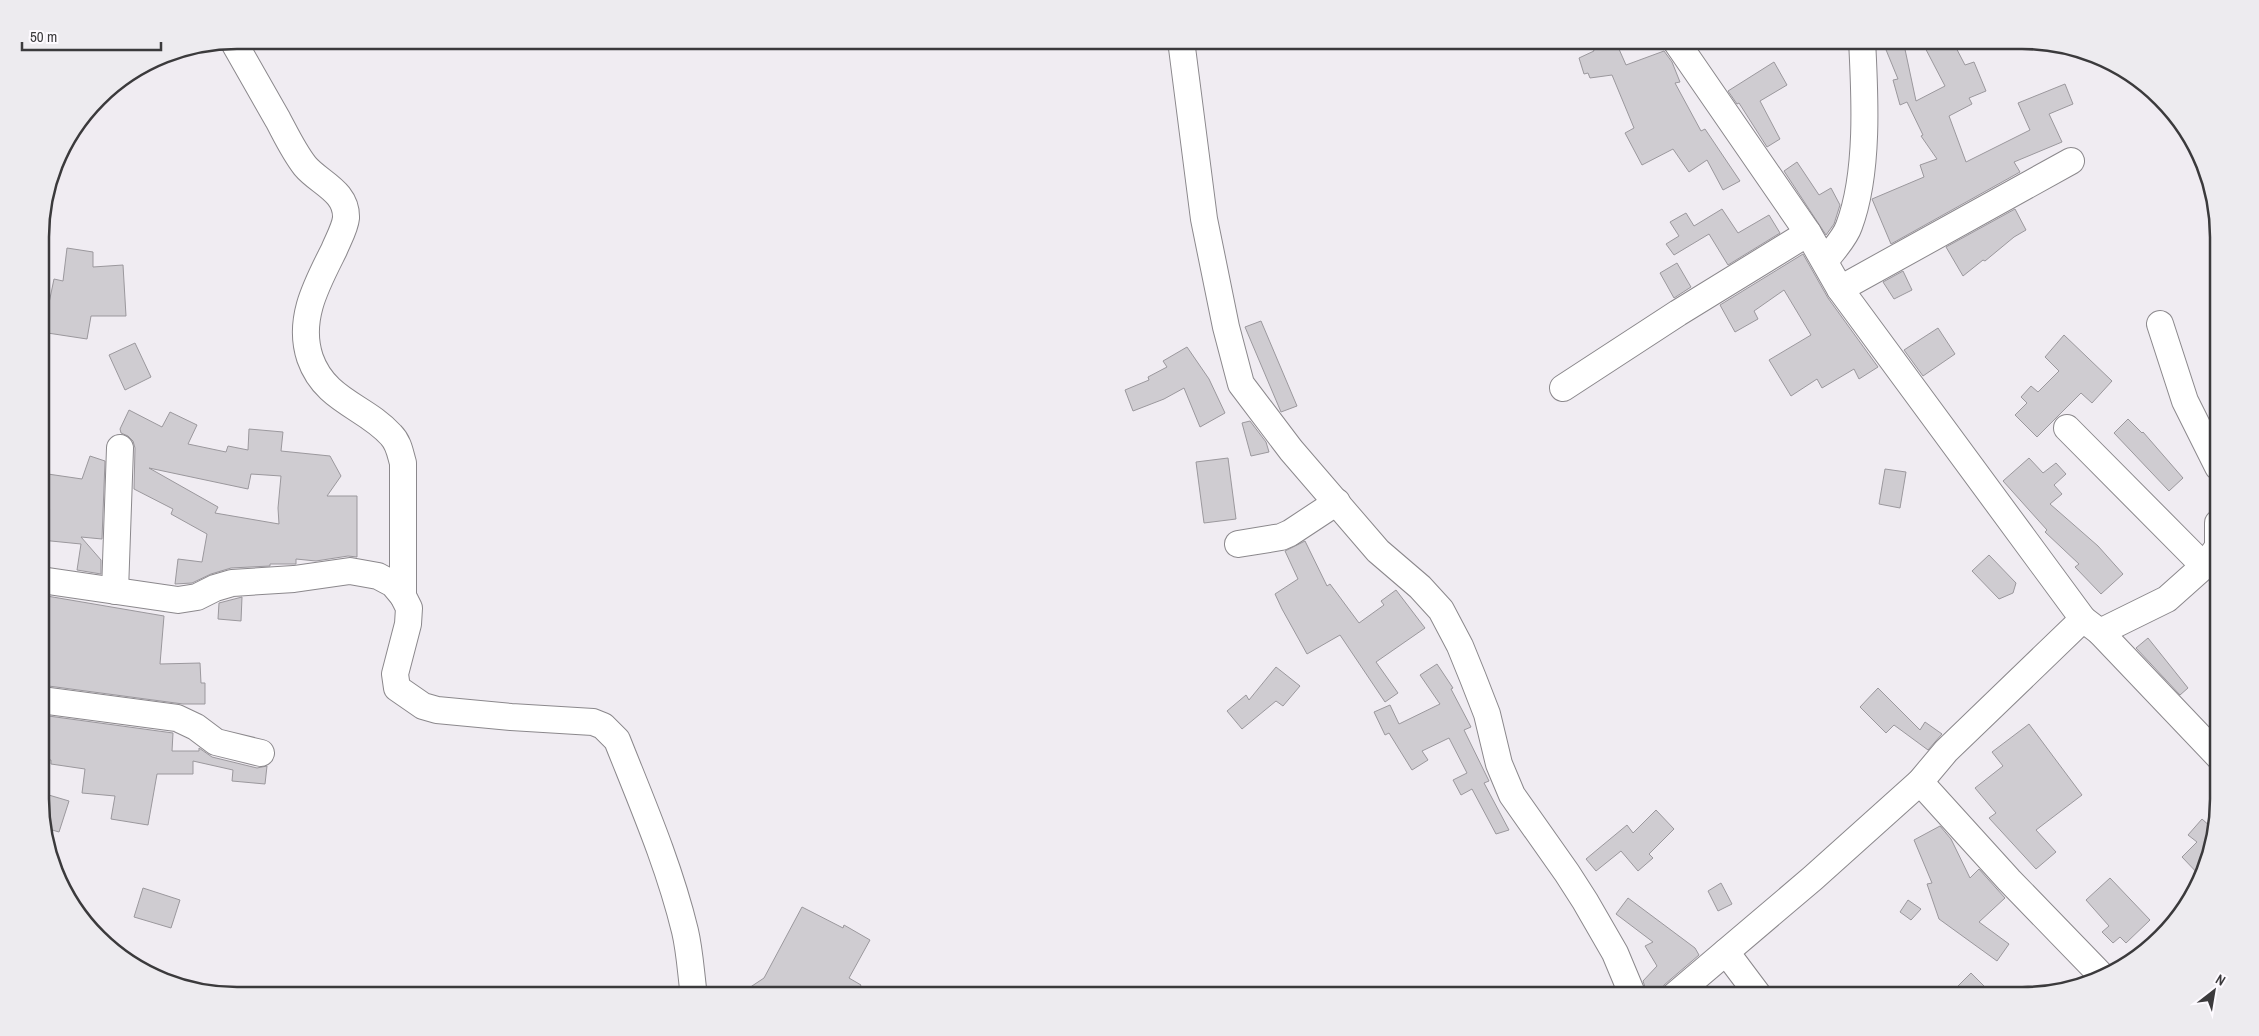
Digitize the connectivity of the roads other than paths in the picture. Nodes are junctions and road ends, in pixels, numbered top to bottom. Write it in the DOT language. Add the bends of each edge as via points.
graph roads {
  1 [pos="238,49"];
  2 [pos="1183,49"];
  3 [pos="1681,49"];
  4 [pos="1862,49"];
  5 [pos="2071,160"];
  6 [pos="1808,233"];
  7 [pos="1826,260"];
  8 [pos="1840,289"];
  9 [pos="2160,324"];
  10 [pos="1563,388"];
  11 [pos="2067,428"];
  12 [pos="120,448"];
  13 [pos="2210,451"];
  14 [pos="1337,502"];
  15 [pos="1238,544"];
  16 [pos="2210,550"];
  17 [pos="2210,556"];
  18 [pos="49,581"];
  19 [pos="115,591"];
  20 [pos="403,596"];
  21 [pos="2091,625"];
  22 [pos="49,701"];
  23 [pos="2210,736"];
  24 [pos="262,753"];
  25 [pos="1920,782"];
  26 [pos="1726,952"];
  27 [pos="2098,971"];
  28 [pos="693,987"];
  29 [pos="1629,987"];
  30 [pos="1685,987"];
  31 [pos="1752,987"];
  1 -- 20 [label="street" via="306,167 337,193 344,205 344,225 313,293 306,334 310,358 324,384 392,435 399,446 402,463"];
  2 -- 14 [label="street" via="1204,219 1237,375 1266,420"];
  3 -- 6 [label="street"];
  4 -- 7 [label="street" via="1863,142 1857,201 1849,228"];
  5 -- 8 [label="street"];
  6 -- 7 [label="street"];
  6 -- 10 [label="street"];
  7 -- 8 [label="street"];
  8 -- 21 [label="street"];
  9 -- 13 [label="street" via="2185,401"];
  11 -- 16 [label="street"];
  12 -- 19 [label="street"];
  14 -- 15 [label="street" via="1282,537"];
  14 -- 29 [label="street" via="1378,551 1441,610 1460,646 1487,714 1499,764 1512,795 1585,901 1615,953"];
  17 -- 21 [label="street" via="2167,599"];
  18 -- 19 [label="street"];
  19 -- 20 [label="street" via="178,600 197,597 232,583 350,571 378,576 393,584"];
  20 -- 28 [label="street" via="409,608 408,624 395,674 397,688 410,698 437,710 593,722 603,726 617,740 674,891 686,934"];
  21 -- 23 [label="street"];
  21 -- 25 [label="street" via="1946,752"];
  22 -- 24 [label="street" via="177,718 216,742"];
  25 -- 26 [label="street"];
  25 -- 27 [label="street"];
  26 -- 30 [label="street"];
  26 -- 31 [label="street"];
}
